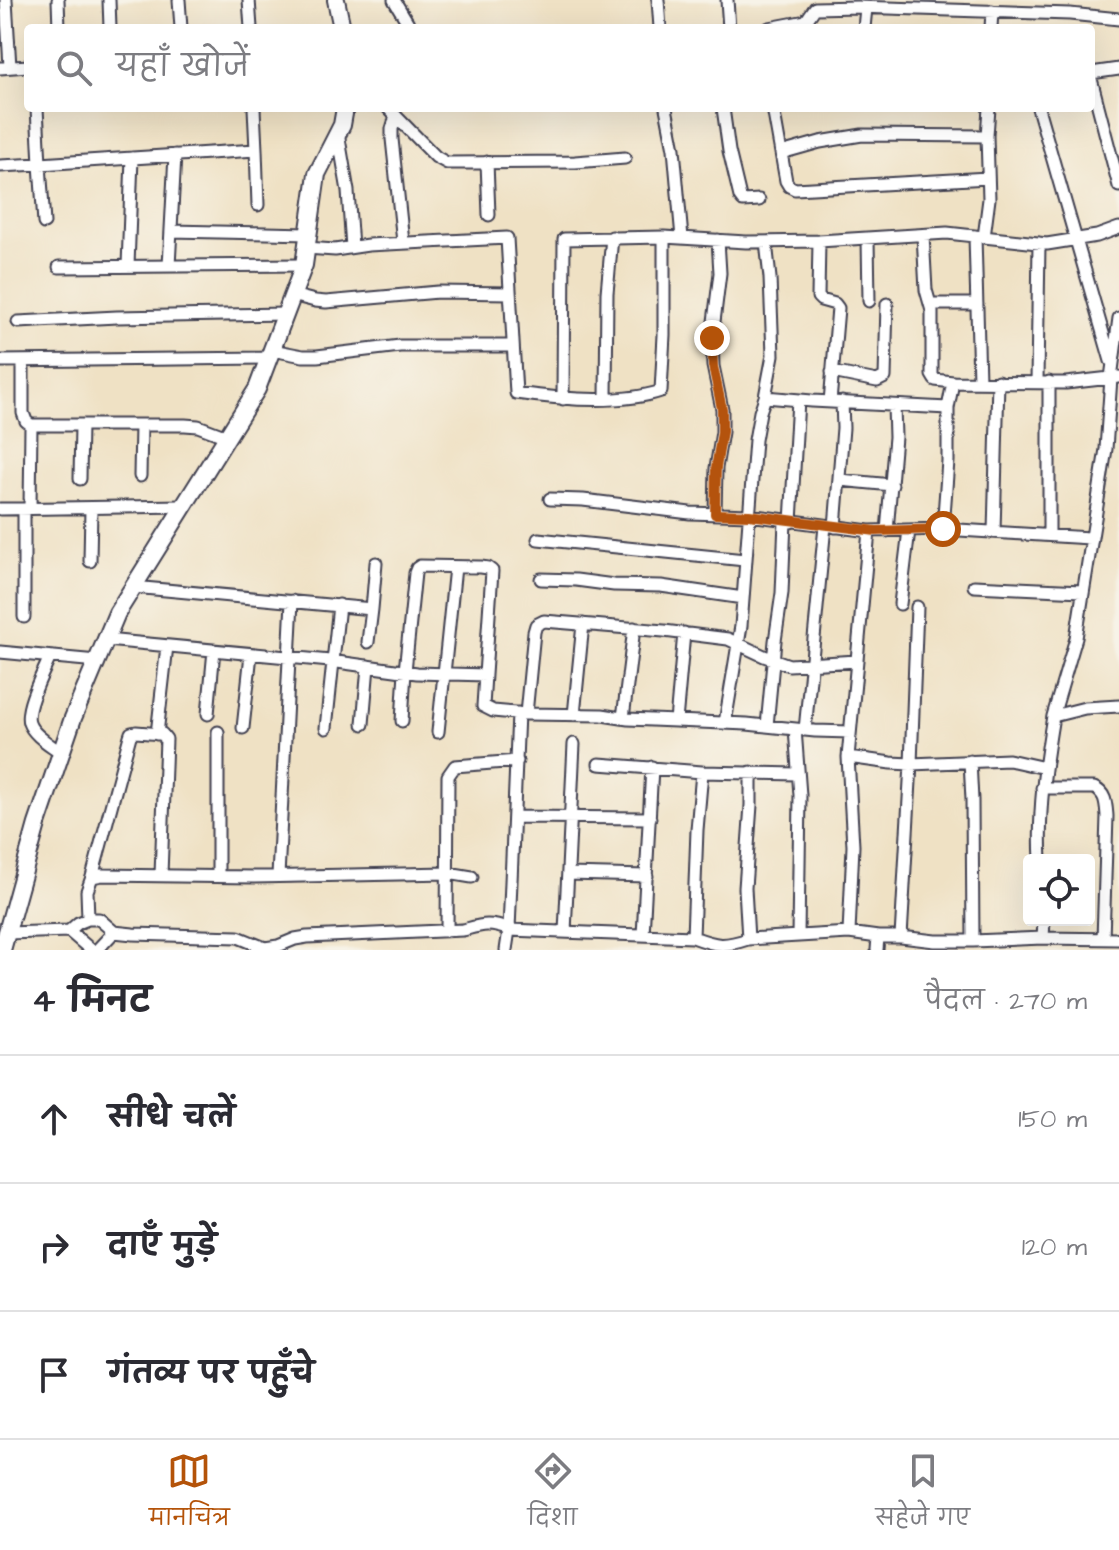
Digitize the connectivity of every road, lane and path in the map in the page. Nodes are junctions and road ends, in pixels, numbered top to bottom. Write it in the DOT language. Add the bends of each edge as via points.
graph roads {
  1 [pos="6,0"];
  2 [pos="58,0"];
  3 [pos="109,0"];
  4 [pos="179,0"];
  5 [pos="249,0"];
  6 [pos="336,0"];
  7 [pos="343,0"];
  8 [pos="394,0"];
  9 [pos="658,0"];
  10 [pos="727,0"];
  11 [pos="866,8"];
  12 [pos="992,11"];
  13 [pos="1048,13"];
  14 [pos="1119,19"];
  15 [pos="59,24"];
  16 [pos="110,24"];
  17 [pos="181,24"];
  18 [pos="251,24"];
  19 [pos="341,24"];
  20 [pos="409,24"];
  21 [pos="660,24"];
  22 [pos="729,24"];
  23 [pos="807,24"];
  24 [pos="864,24"];
  25 [pos="991,24"];
  26 [pos="1050,24"];
  27 [pos="5,68"];
  28 [pos="1119,69"];
  29 [pos="1095,72"];
  30 [pos="1095,94"];
  31 [pos="37,112"];
  32 [pos="254,112"];
  33 [pos="344,112"];
  34 [pos="392,112"];
  35 [pos="667,112"];
  36 [pos="724,112"];
  37 [pos="777,112"];
  38 [pos="989,112"];
  39 [pos="1039,112"];
  40 [pos="338,133"];
  41 [pos="987,136"];
  42 [pos="256,150"];
  43 [pos="781,153"];
  44 [pos="175,155"];
  45 [pos="132,158"];
  46 [pos="625,158"];
  47 [pos="487,162"];
  48 [pos="40,164"];
  49 [pos="0,166"];
  50 [pos="988,178"];
  51 [pos="1119,186"];
  52 [pos="759,200"];
  53 [pos="258,205"];
  54 [pos="489,215"];
  55 [pos="44,223"];
  56 [pos="1119,228"];
  57 [pos="171,231"];
  58 [pos="923,235"];
  59 [pos="979,236"];
  60 [pos="612,237"];
  61 [pos="664,237"];
  62 [pos="682,238"];
  63 [pos="868,239"];
  64 [pos="718,240"];
  65 [pos="1076,240"];
  66 [pos="819,241"];
  67 [pos="403,242"];
  68 [pos="766,242"];
  69 [pos="1039,243"];
  70 [pos="352,247"];
  71 [pos="306,249"];
  72 [pos="128,266"];
  73 [pos="169,266"];
  74 [pos="59,267"];
  75 [pos="510,293"];
  76 [pos="292,295"];
  77 [pos="869,301"];
  78 [pos="887,304"];
  79 [pos="930,304"];
  80 [pos="977,304"];
  81 [pos="285,314"];
  82 [pos="1119,318"];
  83 [pos="18,322"];
  84 [pos="513,346"];
  85 [pos="270,354"];
  86 [pos="0,361"];
  87 [pos="23,361"];
  88 [pos="832,372"];
  89 [pos="1114,373"];
  90 [pos="979,381"];
  91 [pos="998,381"];
  92 [pos="953,382"];
  93 [pos="1043,382"];
  94 [pos="765,397"];
  95 [pos="606,398"];
  96 [pos="563,399"];
  97 [pos="798,400"];
  98 [pos="836,402"];
  99 [pos="894,406"];
  100 [pos="948,408"];
  101 [pos="31,425"];
  102 [pos="81,425"];
  103 [pos="141,425"];
  104 [pos="227,437"];
  105 [pos="140,476"];
  106 [pos="80,479"];
  107 [pos="840,480"];
  108 [pos="892,485"];
  109 [pos="550,499"];
  110 [pos="183,506"];
  111 [pos="27,508"];
  112 [pos="91,508"];
  113 [pos="0,509"];
  114 [pos="715,514"];
  115 [pos="749,515"];
  116 [pos="788,521"];
  117 [pos="830,526"];
  118 [pos="943,529"];
  119 [pos="909,530"];
  120 [pos="869,531"];
  121 [pos="887,531"];
  122 [pos="994,532"];
  123 [pos="1049,535"];
  124 [pos="1090,538"];
  125 [pos="538,539"];
  126 [pos="745,560"];
  127 [pos="90,561"];
  128 [pos="376,563"];
  129 [pos="455,567"];
  130 [pos="541,579"];
  131 [pos="974,586"];
  132 [pos="133,587"];
  133 [pos="1082,591"];
  134 [pos="743,598"];
  135 [pos="292,601"];
  136 [pos="900,604"];
  137 [pos="339,605"];
  138 [pos="917,607"];
  139 [pos="372,609"];
  140 [pos="24,617"];
  141 [pos="583,624"];
  142 [pos="634,628"];
  143 [pos="684,633"];
  144 [pos="106,640"];
  145 [pos="368,642"];
  146 [pos="739,645"];
  147 [pos="167,646"];
  148 [pos="214,650"];
  149 [pos="0,652"];
  150 [pos="251,654"];
  151 [pos="50,657"];
  152 [pos="289,657"];
  153 [pos="773,660"];
  154 [pos="97,661"];
  155 [pos="857,661"];
  156 [pos="334,662"];
  157 [pos="810,664"];
  158 [pos="368,666"];
  159 [pos="405,671"];
  160 [pos="445,673"];
  161 [pos="485,675"];
  162 [pos="1119,706"];
  163 [pos="522,713"];
  164 [pos="208,714"];
  165 [pos="574,715"];
  166 [pos="1053,716"];
  167 [pos="623,718"];
  168 [pos="402,721"];
  169 [pos="676,721"];
  170 [pos="725,723"];
  171 [pos="363,724"];
  172 [pos="767,726"];
  173 [pos="243,728"];
  174 [pos="326,728"];
  175 [pos="800,729"];
  176 [pos="218,732"];
  177 [pos="438,732"];
  178 [pos="850,732"];
  179 [pos="157,734"];
  180 [pos="574,744"];
  181 [pos="61,753"];
  182 [pos="848,757"];
  183 [pos="517,761"];
  184 [pos="970,761"];
  185 [pos="599,764"];
  186 [pos="911,764"];
  187 [pos="652,767"];
  188 [pos="1045,768"];
  189 [pos="702,772"];
  190 [pos="751,772"];
  191 [pos="797,774"];
  192 [pos="1042,788"];
  193 [pos="1113,816"];
  194 [pos="514,817"];
  195 [pos="572,818"];
  196 [pos="650,818"];
  197 [pos="1041,854"];
  198 [pos="448,873"];
  199 [pos="568,874"];
  200 [pos="161,875"];
  201 [pos="218,876"];
  202 [pos="278,876"];
  203 [pos="647,876"];
  204 [pos="92,877"];
  205 [pos="472,877"];
  206 [pos="88,919"];
  207 [pos="1044,926"];
  208 [pos="509,930"];
  209 [pos="69,931"];
  210 [pos="447,931"];
  211 [pos="114,932"];
  212 [pos="565,932"];
  213 [pos="7,933"];
  214 [pos="849,933"];
  215 [pos="819,934"];
  216 [pos="643,935"];
  217 [pos="798,936"];
  218 [pos="693,937"];
  219 [pos="878,937"];
  220 [pos="901,937"];
  221 [pos="1043,938"];
  222 [pos="748,939"];
  223 [pos="1103,939"];
  224 [pos="1119,939"];
  225 [pos="973,941"];
  226 [pos="1080,944"];
  227 [pos="935,945"];
  228 [pos="994,945"];
  229 [pos="716,948"];
  230 [pos="272,949"];
  231 [pos="2,950"];
  232 [pos="94,950"];
  233 [pos="506,950"];
  234 [pos="818,950"];
  235 [pos="877,950"];
  1 -- 27 [label="street"];
  2 -- 15 [label="street"];
  3 -- 16 [label="street"];
  4 -- 17 [label="street"];
  5 -- 18 [label="street"];
  6 -- 7 [label="street"];
  6 -- 19 [label="street"];
  8 -- 20 [label="street"];
  9 -- 21 [label="street"];
  10 -- 22 [label="street"];
  11 -- 12 [label="street"];
  11 -- 23 [label="street" via="815,8"];
  11 -- 24 [label="street"];
  12 -- 13 [label="street"];
  12 -- 25 [label="street"];
  13 -- 14 [label="street"];
  13 -- 26 [label="street"];
  28 -- 29 [label="street"];
  30 -- 51 [label="street"];
  31 -- 48 [label="street"];
  32 -- 42 [label="street"];
  33 -- 40 [label="street"];
  34 -- 47 [label="street" via="441,160"];
  34 -- 67 [label="street"];
  35 -- 62 [label="street"];
  36 -- 52 [label="street" via="740,197"];
  37 -- 43 [label="street"];
  38 -- 41 [label="street"];
  39 -- 65 [label="street"];
  40 -- 70 [label="street"];
  40 -- 71 [label="street" via="317,174"];
  41 -- 43 [label="street" via="862,135"];
  41 -- 50 [label="street"];
  42 -- 44 [label="street"];
  42 -- 53 [label="street"];
  43 -- 50 [label="street" via="786,181 795,189"];
  44 -- 45 [label="street"];
  44 -- 57 [label="street"];
  45 -- 48 [label="street"];
  45 -- 72 [label="street"];
  46 -- 47 [label="street"];
  47 -- 54 [label="street"];
  48 -- 49 [label="street"];
  48 -- 55 [label="street"];
  50 -- 59 [label="street" via="989,199"];
  56 -- 65 [label="street"];
  57 -- 71 [label="street"];
  57 -- 73 [label="street"];
  58 -- 59 [label="street"];
  58 -- 63 [label="street"];
  58 -- 79 [label="street"];
  59 -- 69 [label="street"];
  59 -- 80 [label="street"];
  60 -- 61 [label="street"];
  60 -- 95 [label="street"];
  60 -- 96 [label="street" via="564,239"];
  61 -- 62 [label="street"];
  61 -- 95 [label="street" via="661,391"];
  62 -- 64 [label="street"];
  63 -- 66 [label="street"];
  63 -- 77 [label="street"];
  64 -- 68 [label="street"];
  64 -- 114 [label="street" via="720,273 712,338 722,432"];
  65 -- 69 [label="street"];
  65 -- 89 [label="street"];
  66 -- 68 [label="street"];
  66 -- 88 [label="street" via="818,297 838,308"];
  67 -- 70 [label="street"];
  67 -- 75 [label="street" via="507,238"];
  68 -- 94 [label="street" via="773,355"];
  69 -- 93 [label="street"];
  70 -- 71 [label="street"];
  71 -- 73 [label="street"];
  71 -- 76 [label="street"];
  72 -- 73 [label="street"];
  72 -- 74 [label="street"];
  75 -- 76 [label="street" via="438,292 326,302"];
  75 -- 84 [label="street"];
  76 -- 81 [label="street"];
  78 -- 88 [label="street" via="885,377 877,381"];
  79 -- 80 [label="street"];
  79 -- 92 [label="street" via="932,375"];
  80 -- 90 [label="street"];
  81 -- 83 [label="street"];
  81 -- 85 [label="street"];
  82 -- 89 [label="street"];
  84 -- 85 [label="street"];
  84 -- 96 [label="street" via="516,393"];
  85 -- 87 [label="street"];
  85 -- 104 [label="street" via="257,389"];
  86 -- 87 [label="street"];
  87 -- 101 [label="street" via="23,413"];
  88 -- 98 [label="street"];
  89 -- 93 [label="street"];
  89 -- 124 [label="street"];
  90 -- 91 [label="street"];
  90 -- 92 [label="street"];
  91 -- 93 [label="street"];
  91 -- 122 [label="street"];
  92 -- 100 [label="street"];
  93 -- 123 [label="street"];
  94 -- 97 [label="street"];
  94 -- 115 [label="street" via="755,440"];
  95 -- 96 [label="street"];
  97 -- 98 [label="street"];
  97 -- 116 [label="street"];
  98 -- 99 [label="street"];
  98 -- 107 [label="street" via="843,428"];
  99 -- 100 [label="street"];
  99 -- 108 [label="street"];
  100 -- 118 [label="street"];
  101 -- 102 [label="street"];
  101 -- 111 [label="street"];
  102 -- 103 [label="street"];
  102 -- 106 [label="street"];
  103 -- 104 [label="street" via="198,426"];
  103 -- 105 [label="street"];
  104 -- 110 [label="street"];
  107 -- 108 [label="street"];
  107 -- 117 [label="street"];
  108 -- 121 [label="street"];
  109 -- 114 [label="street"];
  110 -- 112 [label="street"];
  110 -- 132 [label="street"];
  111 -- 112 [label="street"];
  111 -- 113 [label="street"];
  111 -- 140 [label="street"];
  112 -- 127 [label="street"];
  114 -- 115 [label="street"];
  115 -- 116 [label="street"];
  115 -- 126 [label="street"];
  116 -- 117 [label="street"];
  116 -- 153 [label="street"];
  117 -- 120 [label="street"];
  117 -- 157 [label="street"];
  118 -- 119 [label="street"];
  118 -- 122 [label="street"];
  119 -- 121 [label="street"];
  119 -- 136 [label="street"];
  120 -- 121 [label="street"];
  120 -- 155 [label="street"];
  122 -- 123 [label="street"];
  123 -- 124 [label="street"];
  124 -- 133 [label="street"];
  125 -- 126 [label="street"];
  126 -- 134 [label="street"];
  128 -- 139 [label="street"];
  129 -- 159 [label="street" via="417,568"];
  129 -- 160 [label="street"];
  129 -- 161 [label="street" via="492,571"];
  130 -- 134 [label="street" via="661,586"];
  131 -- 133 [label="street"];
  132 -- 135 [label="street"];
  132 -- 144 [label="street"];
  133 -- 166 [label="street" via="1076,638"];
  134 -- 146 [label="street"];
  135 -- 137 [label="street"];
  135 -- 152 [label="street"];
  137 -- 139 [label="street"];
  137 -- 156 [label="street"];
  138 -- 186 [label="street"];
  139 -- 145 [label="street"];
  141 -- 142 [label="street"];
  141 -- 163 [label="street" via="536,625"];
  141 -- 165 [label="street"];
  142 -- 143 [label="street"];
  142 -- 167 [label="street"];
  143 -- 146 [label="street"];
  143 -- 169 [label="street"];
  144 -- 147 [label="street"];
  144 -- 154 [label="street"];
  146 -- 153 [label="street"];
  146 -- 170 [label="street"];
  147 -- 148 [label="street"];
  147 -- 179 [label="street"];
  148 -- 150 [label="street"];
  148 -- 164 [label="street"];
  149 -- 151 [label="street"];
  150 -- 152 [label="street"];
  150 -- 173 [label="street"];
  151 -- 154 [label="street"];
  151 -- 181 [label="street" via="29,723"];
  152 -- 156 [label="street"];
  152 -- 202 [label="street"];
  153 -- 157 [label="street"];
  153 -- 172 [label="street"];
  154 -- 181 [label="street"];
  155 -- 157 [label="street"];
  155 -- 178 [label="street"];
  156 -- 158 [label="street"];
  156 -- 174 [label="street"];
  157 -- 175 [label="street"];
  158 -- 159 [label="street"];
  158 -- 171 [label="street"];
  159 -- 160 [label="street"];
  159 -- 168 [label="street"];
  160 -- 161 [label="street"];
  160 -- 177 [label="street"];
  161 -- 163 [label="street" via="483,706"];
  162 -- 166 [label="street"];
  163 -- 165 [label="street"];
  163 -- 183 [label="street"];
  165 -- 167 [label="street"];
  166 -- 188 [label="street"];
  167 -- 169 [label="street"];
  169 -- 170 [label="street"];
  170 -- 172 [label="street"];
  172 -- 175 [label="street"];
  175 -- 178 [label="street"];
  175 -- 191 [label="street"];
  176 -- 201 [label="street"];
  178 -- 182 [label="street"];
  179 -- 200 [label="street" via="166,741"];
  179 -- 204 [label="street" via="130,736"];
  180 -- 195 [label="street"];
  181 -- 213 [label="street"];
  182 -- 186 [label="street"];
  182 -- 214 [label="street" via="853,846"];
  183 -- 194 [label="street"];
  183 -- 198 [label="street" via="451,769"];
  184 -- 186 [label="street"];
  184 -- 188 [label="street" via="1009,760"];
  184 -- 225 [label="street"];
  185 -- 187 [label="street"];
  186 -- 220 [label="street"];
  187 -- 189 [label="street"];
  187 -- 196 [label="street"];
  188 -- 192 [label="street"];
  189 -- 190 [label="street"];
  189 -- 218 [label="street"];
  190 -- 191 [label="street"];
  190 -- 222 [label="street"];
  191 -- 217 [label="street"];
  192 -- 193 [label="street" via="1094,788 1101,791"];
  192 -- 197 [label="street"];
  193 -- 223 [label="street"];
  194 -- 195 [label="street"];
  194 -- 208 [label="street"];
  195 -- 196 [label="street"];
  195 -- 199 [label="street"];
  196 -- 203 [label="street"];
  198 -- 202 [label="street"];
  198 -- 205 [label="street"];
  198 -- 210 [label="street"];
  199 -- 203 [label="street"];
  199 -- 212 [label="street"];
  200 -- 201 [label="street"];
  200 -- 204 [label="street"];
  201 -- 202 [label="street"];
  203 -- 216 [label="street"];
  204 -- 206 [label="street"];
  206 -- 209 [label="street"];
  206 -- 211 [label="street" via="99,919"];
  207 -- 221 [label="street"];
  208 -- 210 [label="street" via="486,924"];
  208 -- 212 [label="street"];
  208 -- 233 [label="street"];
  209 -- 213 [label="street"];
  209 -- 232 [label="street"];
  210 -- 230 [label="street" via="307,937"];
  211 -- 230 [label="street" via="238,937"];
  211 -- 232 [label="street"];
  212 -- 216 [label="street"];
  213 -- 231 [label="street"];
  214 -- 215 [label="street"];
  214 -- 219 [label="street"];
  215 -- 217 [label="street"];
  215 -- 234 [label="street"];
  216 -- 218 [label="street"];
  217 -- 222 [label="street"];
  218 -- 229 [label="street"];
  219 -- 220 [label="street"];
  219 -- 235 [label="street"];
  220 -- 227 [label="street"];
  221 -- 226 [label="street"];
  221 -- 228 [label="street"];
  222 -- 229 [label="street"];
  223 -- 224 [label="street"];
  223 -- 226 [label="street"];
  225 -- 227 [label="street"];
  225 -- 228 [label="street"];
}
